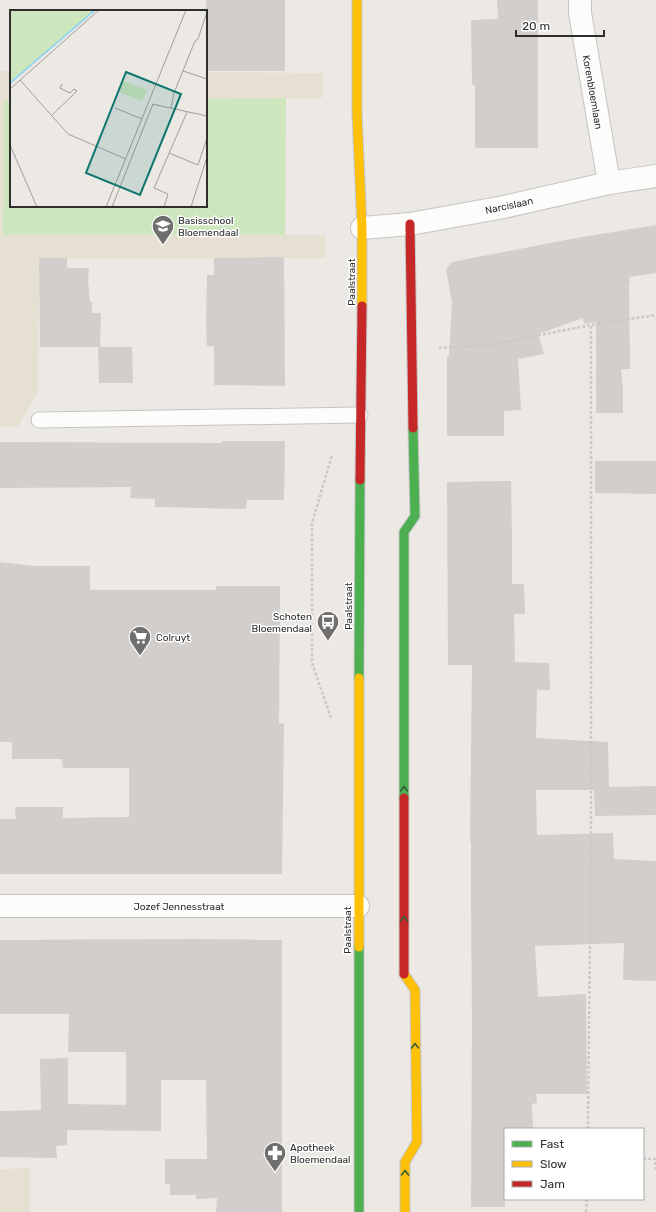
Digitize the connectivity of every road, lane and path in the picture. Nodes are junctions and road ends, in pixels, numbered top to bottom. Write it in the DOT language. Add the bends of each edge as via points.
graph roads {
  1 [pos="357,0"];
  2 [pos="580,0"];
  3 [pos="656,176"];
  4 [pos="609,183"];
  5 [pos="410,224"];
  6 [pos="362,228"];
  7 [pos="656,315"];
  8 [pos="592,325"];
  9 [pos="412,349"];
  10 [pos="360,415"];
  11 [pos="39,420"];
  12 [pos="333,452"];
  13 [pos="332,721"];
  14 [pos="0,906"];
  15 [pos="358,906"];
  16 [pos="588,1128"];
  17 [pos="644,1159"];
  18 [pos="656,1171"];
  19 [pos="587,1200"];
  20 [pos="359,1212"];
  21 [pos="405,1212"];
  22 [pos="586,1212"];
  1 -- 6 [label="street, Paalstraat" via="357,114"];
  2 -- 4 [label="street, Korenbloemlaan" via="580,13"];
  3 -- 4 [label="street, Narcislaan"];
  4 -- 5 [label="street, Narcislaan" via="504,207"];
  5 -- 6 [label="street, Narcislaan"];
  5 -- 9 [label="street"];
  6 -- 10 [label="street, Paalstraat"];
  7 -- 8 [label="path"];
  8 -- 9 [label="path" via="488,345"];
  8 -- 16 [label="path"];
  21 -- 9 [label="street, one-way" via="405,1162 417,1142 415,990 404,974 404,532 415,516"];
  10 -- 11 [label="lane"];
  10 -- 15 [label="street, Paalstraat"];
  12 -- 13 [label="path" via="312,523 312,663"];
  14 -- 15 [label="street, Jozef Jennesstraat"];
  15 -- 20 [label="street, Paalstraat"];
  17 -- 18 [label="path" via="655,1159"];
  19 -- 22 [label="path"];
}
